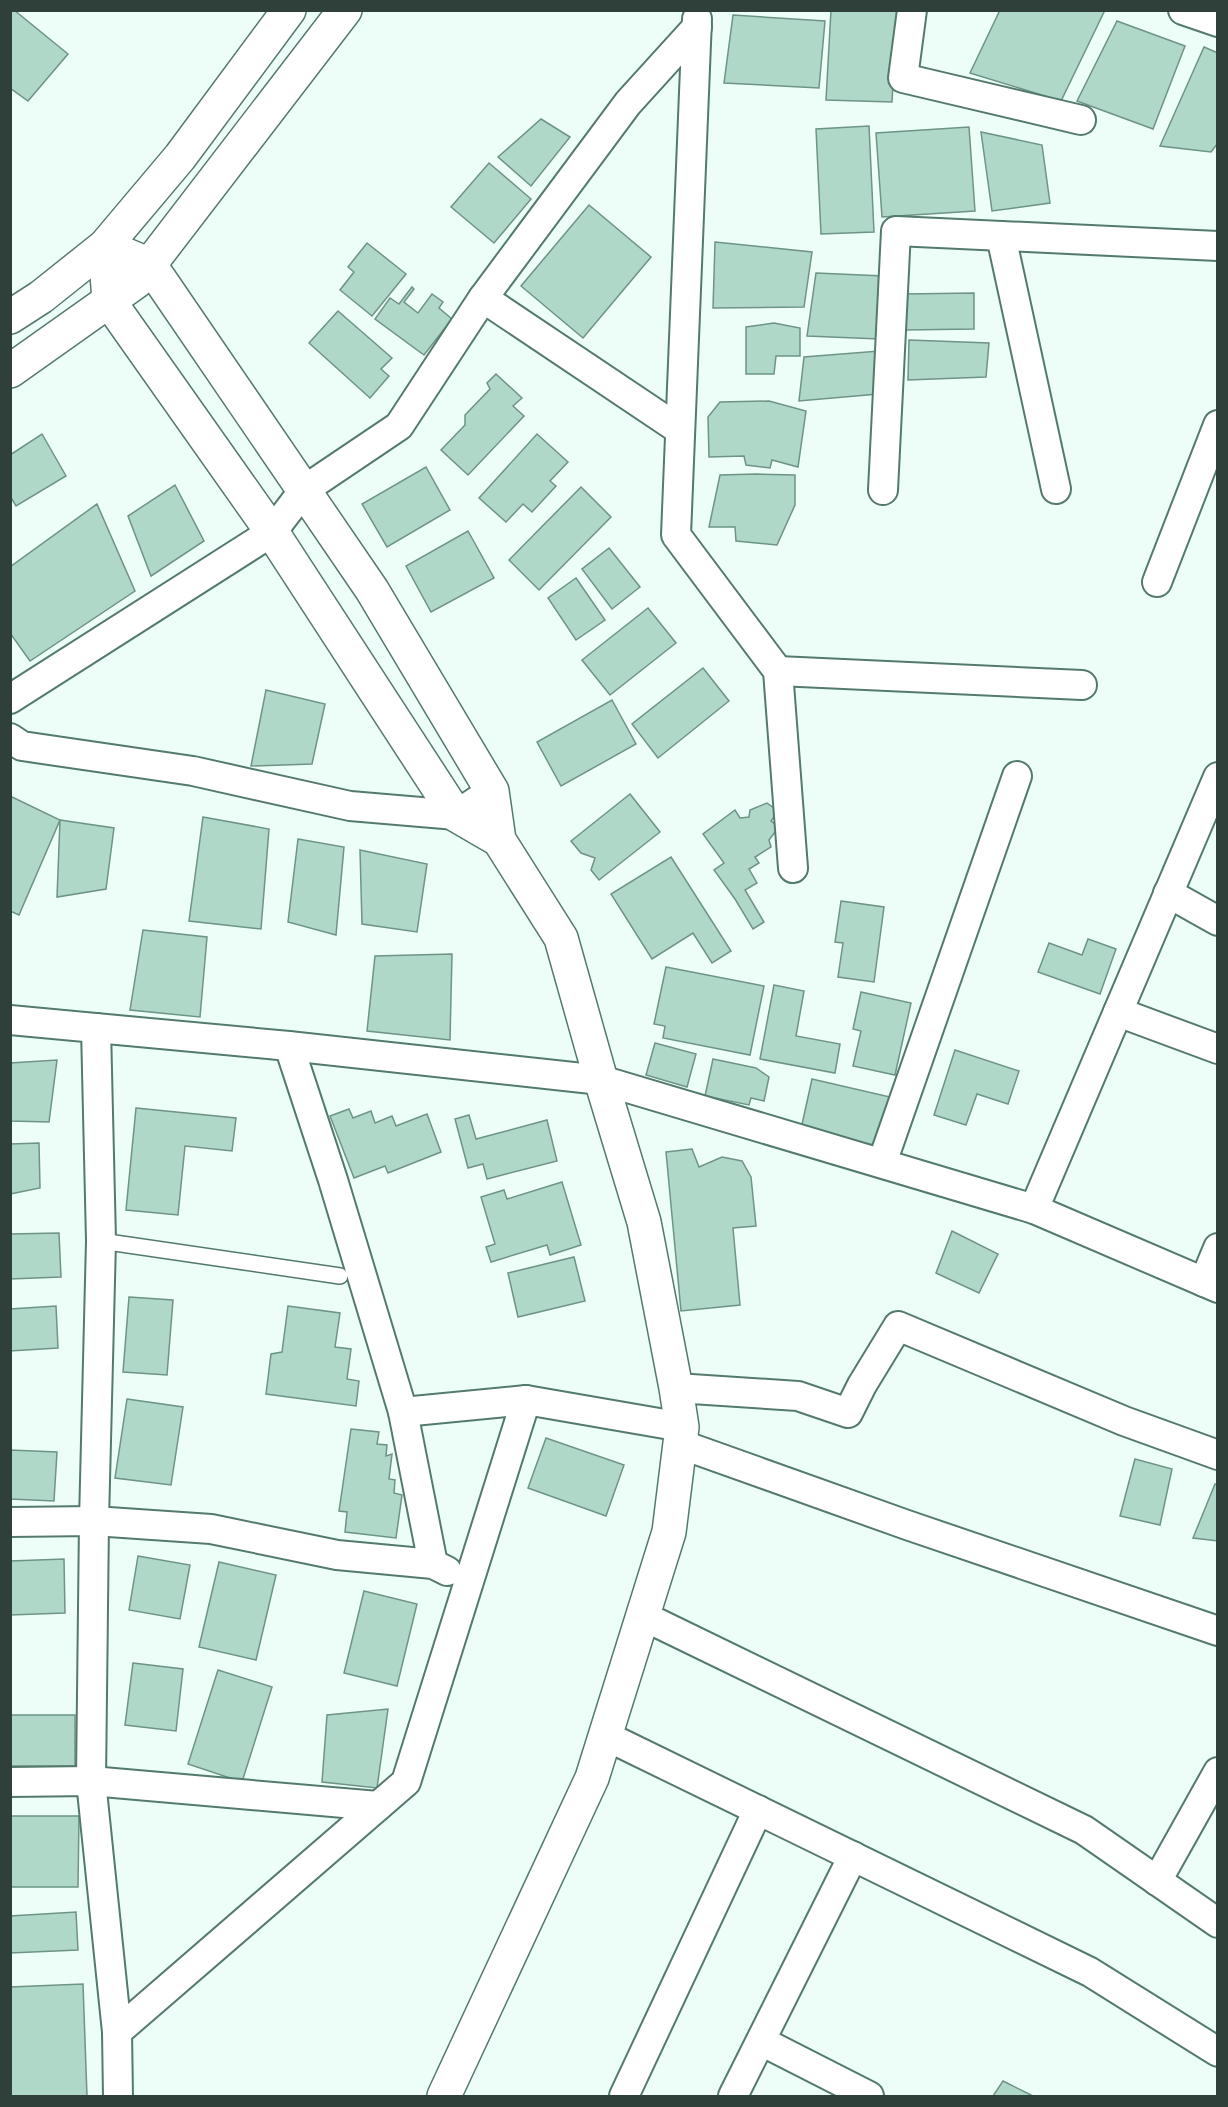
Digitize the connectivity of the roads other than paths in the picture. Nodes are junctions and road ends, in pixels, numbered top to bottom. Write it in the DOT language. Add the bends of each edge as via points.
graph roads {
  1 [pos="290,10"];
  2 [pos="345,10"];
  3 [pos="912,10"];
  4 [pos="1183,10"];
  5 [pos="697,19"];
  6 [pos="1218,22"];
  7 [pos="1081,120"];
  8 [pos="1001,236"];
  9 [pos="105,246"];
  10 [pos="1218,246"];
  11 [pos="150,265"];
  12 [pos="483,298"];
  13 [pos="109,301"];
  14 [pos="10,317"];
  15 [pos="10,371"];
  16 [pos="1218,425"];
  17 [pos="680,430"];
  18 [pos="1056,489"];
  19 [pos="304,490"];
  20 [pos="883,490"];
  21 [pos="272,532"];
  22 [pos="1157,582"];
  23 [pos="778,671"];
  24 [pos="1082,685"];
  25 [pos="10,699"];
  26 [pos="10,738"];
  27 [pos="1017,776"];
  28 [pos="1218,777"];
  29 [pos="492,791"];
  30 [pos="456,815"];
  31 [pos="499,840"];
  32 [pos="793,868"];
  33 [pos="1168,892"];
  34 [pos="1218,921"];
  35 [pos="1118,1012"];
  36 [pos="10,1020"];
  37 [pos="96,1028"];
  38 [pos="289,1046"];
  39 [pos="1218,1049"];
  40 [pos="601,1080"];
  41 [pos="882,1163"];
  42 [pos="1034,1209"];
  43 [pos="101,1241"];
  44 [pos="1218,1248"];
  45 [pos="340,1276"];
  46 [pos="1211,1285"];
  47 [pos="676,1388"];
  48 [pos="526,1400"];
  49 [pos="404,1412"];
  50 [pos="681,1435"];
  51 [pos="1218,1455"];
  52 [pos="94,1521"];
  53 [pos="10,1522"];
  54 [pos="433,1564"];
  55 [pos="468,1581"];
  56 [pos="643,1616"];
  57 [pos="1218,1631"];
  58 [pos="606,1736"];
  59 [pos="1218,1772"];
  60 [pos="91,1781"];
  61 [pos="10,1782"];
  62 [pos="378,1806"];
  63 [pos="758,1810"];
  64 [pos="853,1856"];
  65 [pos="1157,1881"];
  66 [pos="1218,1923"];
  67 [pos="117,2032"];
  68 [pos="761,2041"];
  69 [pos="1218,2052"];
  70 [pos="118,2097"];
  71 [pos="444,2097"];
  72 [pos="624,2097"];
  73 [pos="733,2097"];
  74 [pos="869,2097"];
  1 -- 9 [label="street" via="180,157"];
  2 -- 11 [label="street"];
  3 -- 7 [label="street" via="903,78"];
  4 -- 6 [label="street"];
  5 -- 12 [label="street" via="627,103"];
  5 -- 17 [label="street"];
  8 -- 10 [label="street"];
  8 -- 18 [label="street"];
  8 -- 20 [label="street" via="896,231"];
  9 -- 11 [label="street"];
  9 -- 13 [label="street"];
  9 -- 14 [label="street"];
  11 -- 13 [label="street" via="137,282"];
  11 -- 19 [label="street"];
  12 -- 17 [label="street"];
  12 -- 19 [label="street" via="399,426"];
  13 -- 15 [label="street"];
  13 -- 21 [label="street"];
  16 -- 22 [label="street"];
  17 -- 23 [label="street" via="676,535"];
  19 -- 21 [label="street"];
  19 -- 29 [label="street" via="372,590"];
  21 -- 25 [label="street"];
  21 -- 30 [label="street"];
  23 -- 24 [label="street"];
  23 -- 32 [label="street"];
  26 -- 30 [label="street" via="22,746 193,771 350,806"];
  27 -- 41 [label="street"];
  28 -- 33 [label="street"];
  29 -- 30 [label="street"];
  29 -- 31 [label="street"];
  30 -- 31 [label="street"];
  31 -- 40 [label="street" via="561,938"];
  33 -- 34 [label="street"];
  33 -- 35 [label="street"];
  35 -- 39 [label="street"];
  35 -- 42 [label="street"];
  36 -- 37 [label="street"];
  37 -- 38 [label="street"];
  37 -- 43 [label="street"];
  38 -- 40 [label="street"];
  38 -- 49 [label="street"];
  40 -- 41 [label="street"];
  40 -- 47 [label="street" via="644,1222"];
  41 -- 42 [label="street"];
  42 -- 46 [label="street"];
  43 -- 45 [label="lane"];
  43 -- 52 [label="street"];
  44 -- 46 [label="street"];
  47 -- 50 [label="street"];
  47 -- 51 [label="street" via="798,1396 849,1413 898,1326 1124,1421"];
  48 -- 49 [label="street"];
  48 -- 50 [label="street"];
  48 -- 55 [label="street"];
  49 -- 54 [label="street"];
  50 -- 56 [label="street" via="669,1532"];
  50 -- 57 [label="street" via="907,1526"];
  52 -- 53 [label="street"];
  52 -- 54 [label="street" via="211,1529 337,1555"];
  52 -- 60 [label="street"];
  54 -- 55 [label="street"];
  55 -- 62 [label="street" via="406,1782"];
  56 -- 58 [label="street"];
  56 -- 65 [label="street" via="1084,1830"];
  58 -- 63 [label="street"];
  58 -- 71 [label="street" via="592,1778"];
  59 -- 65 [label="street"];
  60 -- 61 [label="street"];
  60 -- 62 [label="street"];
  60 -- 67 [label="street"];
  62 -- 67 [label="street"];
  63 -- 64 [label="street"];
  63 -- 72 [label="street"];
  64 -- 68 [label="street"];
  64 -- 69 [label="street" via="1090,1972"];
  65 -- 66 [label="street"];
  67 -- 70 [label="street"];
  68 -- 73 [label="street"];
  68 -- 74 [label="street"];
}
